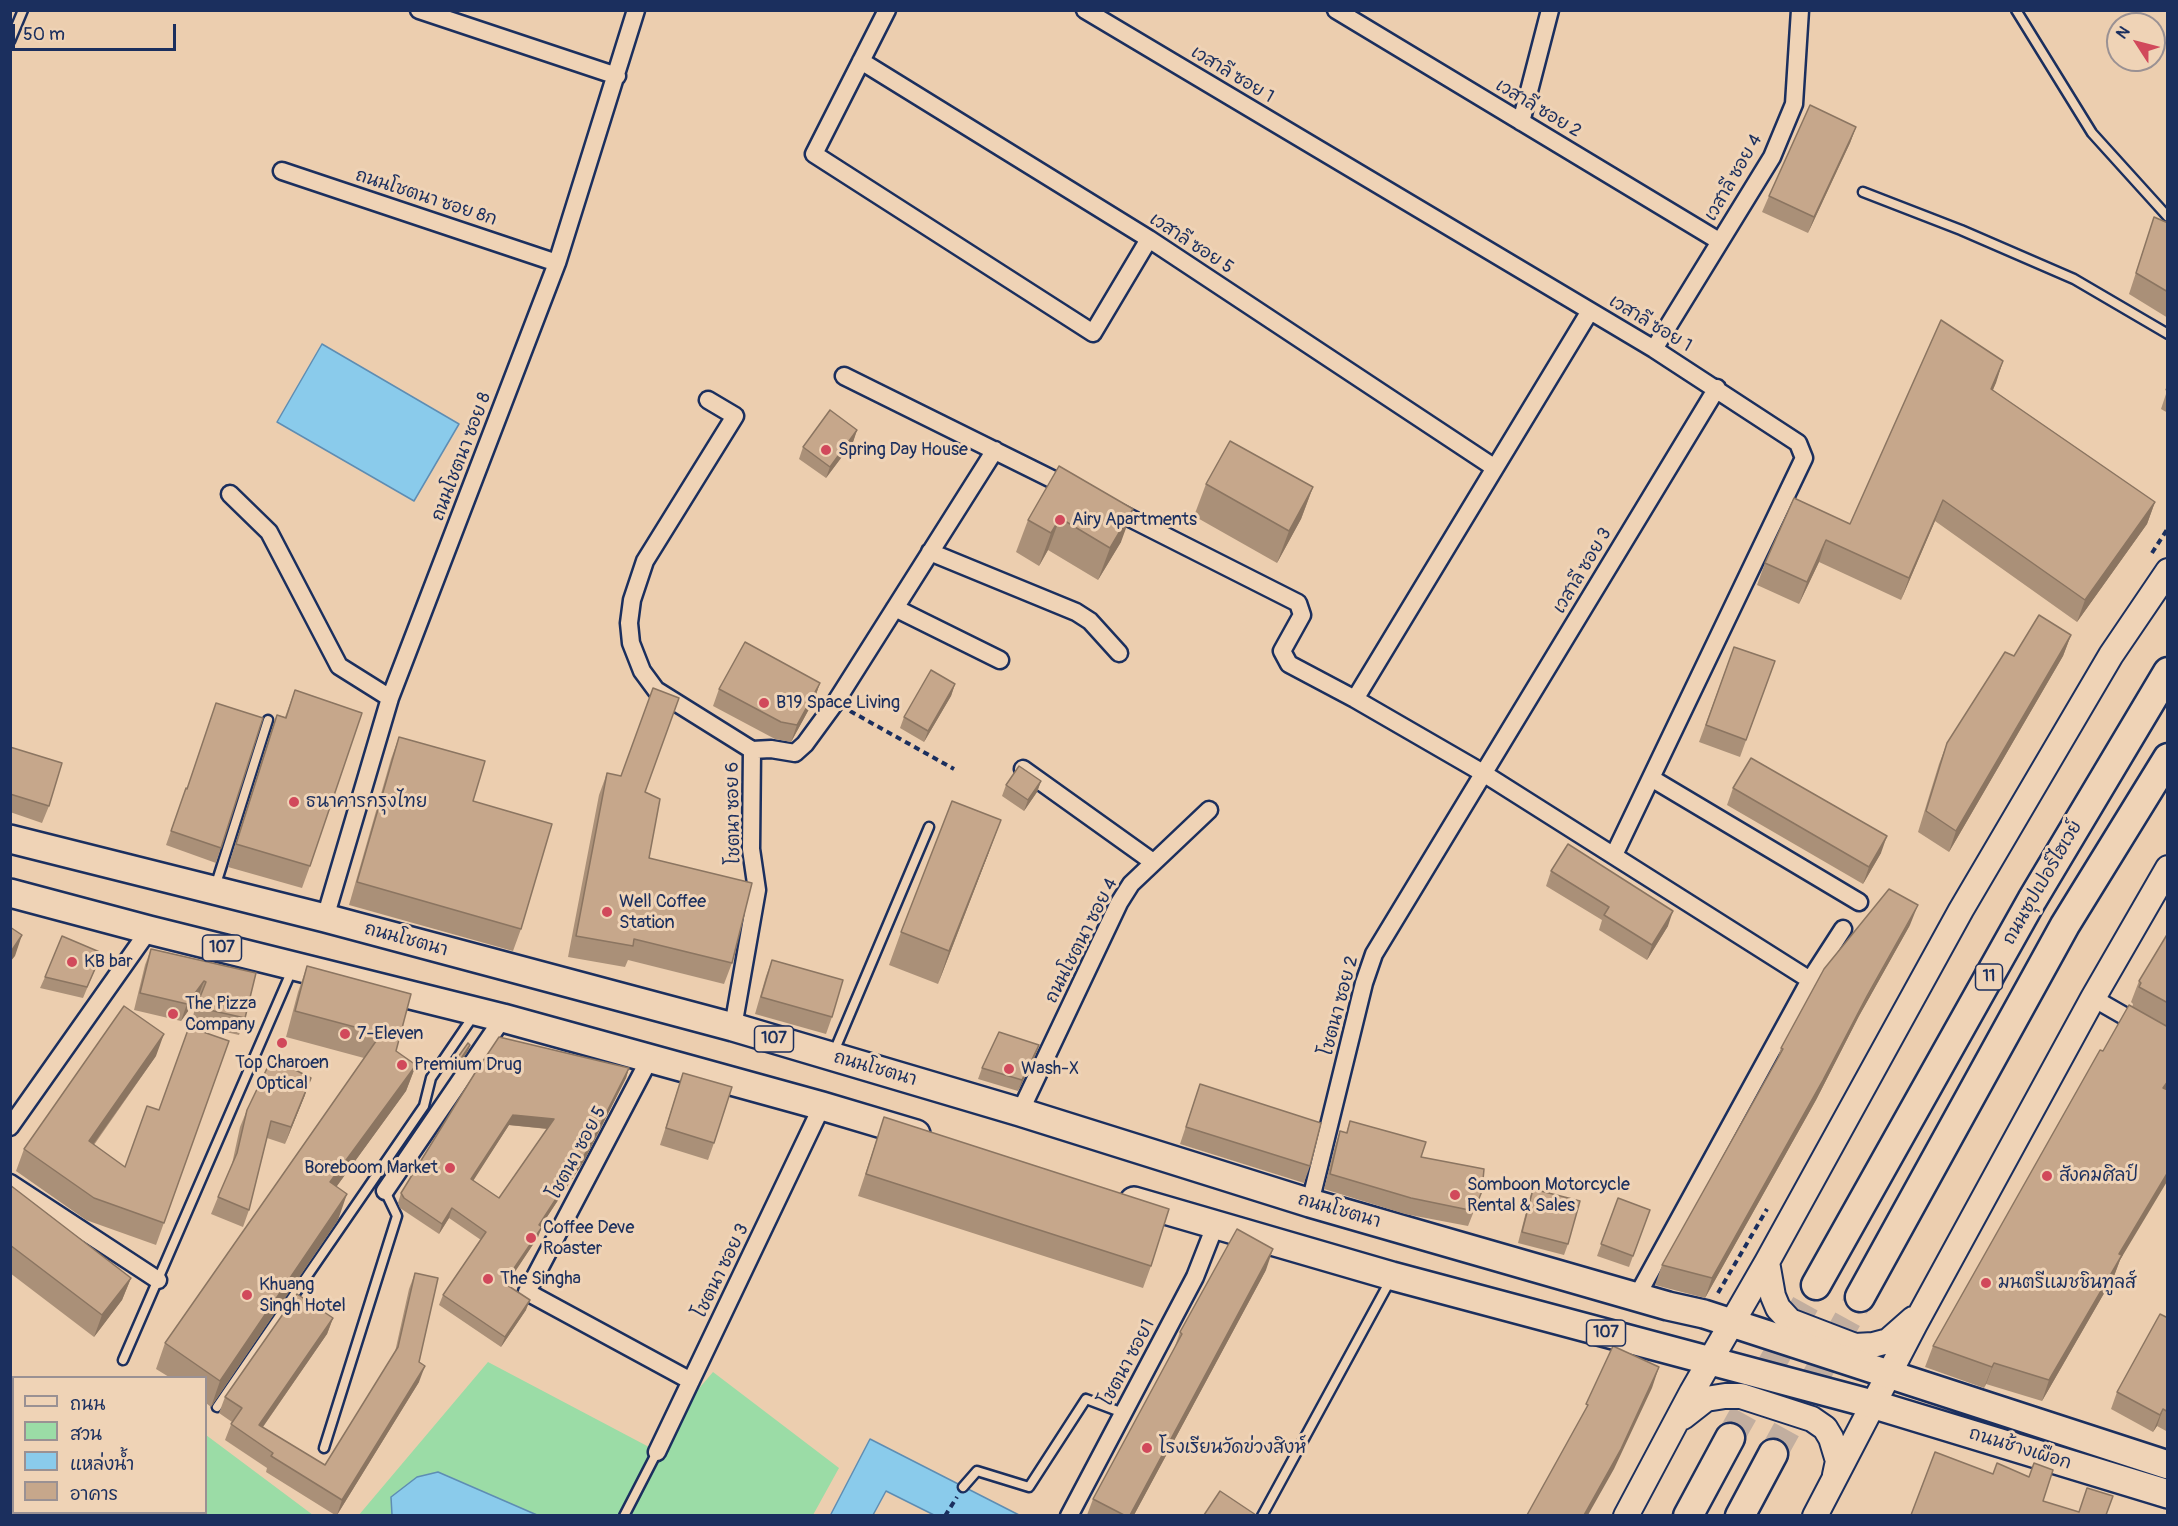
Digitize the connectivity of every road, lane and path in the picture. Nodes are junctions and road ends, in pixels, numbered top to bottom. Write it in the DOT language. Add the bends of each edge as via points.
graph roads {
  1 [pos="23,10"];
  2 [pos="419,10"];
  3 [pos="636,10"];
  4 [pos="887,10"];
  5 [pos="1085,10"];
  6 [pos="1336,10"];
  7 [pos="1550,10"];
  8 [pos="1800,10"];
  9 [pos="2016,10"];
  10 [pos="10,41"];
  11 [pos="861,61"];
  12 [pos="617,76"];
  13 [pos="1521,122"];
  14 [pos="282,171"];
  15 [pos="1863,192"];
  16 [pos="2168,218"];
  17 [pos="1149,239"];
  18 [pos="1719,241"];
  19 [pos="557,263"];
  20 [pos="1590,310"];
  21 [pos="2168,334"];
  22 [pos="1654,349"];
  23 [pos="844,376"];
  24 [pos="1717,388"];
  25 [pos="708,400"];
  26 [pos="995,450"];
  27 [pos="1495,468"];
  28 [pos="230,494"];
  29 [pos="930,552"];
  30 [pos="2168,571"];
  31 [pos="895,608"];
  32 [pos="1119,653"];
  33 [pos="1000,660"];
  34 [pos="2168,672"];
  35 [pos="390,698"];
  36 [pos="1355,699"];
  37 [pos="835,703"];
  38 [pos="268,720"];
  39 [pos="752,750"];
  40 [pos="2168,758"];
  41 [pos="954,769"];
  42 [pos="1022,769"];
  43 [pos="1483,773"];
  44 [pos="1652,778"];
  45 [pos="1209,810"];
  46 [pos="929,827"];
  47 [pos="10,839"];
  48 [pos="1614,855"];
  49 [pos="1153,861"];
  50 [pos="2168,868"];
  51 [pos="214,890"];
  52 [pos="10,893"];
  53 [pos="1859,902"];
  54 [pos="325,918"];
  55 [pos="1843,929"];
  56 [pos="149,930"];
  57 [pos="294,965"];
  58 [pos="1810,980"];
  59 [pos="2093,998"];
  60 [pos="477,1011"];
  61 [pos="502,1018"];
  62 [pos="733,1028"];
  63 [pos="2168,1041"];
  64 [pos="832,1056"];
  65 [pos="650,1058"];
  66 [pos="822,1106"];
  67 [pos="1020,1112"];
  68 [pos="10,1127"];
  69 [pos="935,1140"];
  70 [pos="10,1183"];
  71 [pos="385,1191"];
  72 [pos="1114,1195"];
  73 [pos="1310,1203"];
  74 [pos="1215,1226"];
  75 [pos="1767,1262"];
  76 [pos="1392,1276"];
  77 [pos="158,1280"];
  78 [pos="1816,1285"];
  79 [pos="1637,1296"];
  80 [pos="1860,1297"];
  81 [pos="1924,1309"];
  82 [pos="1731,1324"];
  83 [pos="123,1360"];
  84 [pos="1710,1360"];
  85 [pos="1896,1376"];
  86 [pos="691,1381"];
  87 [pos="1880,1406"];
  88 [pos="217,1407"];
  89 [pos="1123,1413"];
  90 [pos="1675,1425"];
  91 [pos="1730,1438"];
  92 [pos="324,1448"];
  93 [pos="657,1452"];
  94 [pos="1773,1454"];
  95 [pos="2168,1465"];
  96 [pos="1835,1478"];
  97 [pos="963,1487"];
  98 [pos="2168,1494"];
  99 [pos="624,1515"];
  100 [pos="1069,1515"];
  101 [pos="1262,1515"];
  102 [pos="1626,1515"];
  103 [pos="1688,1515"];
  104 [pos="1740,1515"];
  105 [pos="1815,1515"];
  1 -- 10 [label="lane"];
  2 -- 12 [label="street"];
  3 -- 12 [label="street, ถนนโชตนา ซอย 8"];
  4 -- 11 [label="street"];
  5 -- 20 [label="street, เวสาลี ซอย 1"];
  6 -- 13 [label="street, เวสาลี ซอย 2"];
  7 -- 13 [label="street"];
  8 -- 18 [label="street, เวสาลี ซอย 4" via="1794,104 1772,157"];
  9 -- 16 [label="lane" via="2092,133"];
  11 -- 17 [label="street, เวสาลี ซอย 5"];
  11 -- 17 [label="street" via="813,154 1093,333"];
  12 -- 19 [label="street, ถนนโชตนา ซอย 8"];
  13 -- 18 [label="street, เวสาลี ซอย 2"];
  14 -- 19 [label="street, ถนนโชตนา ซอย 8ก"];
  15 -- 21 [label="lane" via="2074,279"];
  17 -- 27 [label="street, เวสาลี ซอย 5"];
  18 -- 22 [label="street, เวสาลี ซอย 4"];
  19 -- 35 [label="street, ถนนโชตนา ซอย 8"];
  20 -- 22 [label="street, เวสาลี ซอย 1"];
  20 -- 27 [label="street"];
  22 -- 24 [label="street, เวสาลี ซอย 1"];
  23 -- 26 [label="street"];
  24 -- 43 [label="street, เวสาลี ซอย 3"];
  24 -- 44 [label="street, เวสาลี ซอย 1" via="1798,442 1804,458"];
  25 -- 39 [label="street" via="735,416 645,561 632,600 631,643 642,671 656,690"];
  26 -- 29 [label="street, โชตนา ซอย 6"];
  26 -- 36 [label="street" via="1298,603 1302,615 1282,651 1289,664"];
  27 -- 36 [label="street"];
  28 -- 35 [label="street" via="269,531 339,666"];
  29 -- 31 [label="street, โชตนา ซอย 6"];
  29 -- 32 [label="street" via="1076,612 1090,621"];
  30 -- 75 [label="main road" via="2111,655 1961,910"];
  31 -- 33 [label="street"];
  31 -- 37 [label="street, โชตนา ซอย 6"];
  34 -- 78 [label="highway, ถนนซุปเปอร์ไฮเวย์ / 11" via="2032,900"];
  35 -- 54 [label="street, ถนนโชตนา ซอย 8"];
  36 -- 43 [label="street"];
  37 -- 39 [label="street, โชตนา ซอย 6" via="795,753"];
  37 -- 41 [label="path"];
  38 -- 51 [label="lane"];
  39 -- 62 [label="street, โชตนา ซอย 6" via="751,849 757,890"];
  40 -- 80 [label="highway, 11" via="2065,925"];
  42 -- 49 [label="street"];
  43 -- 48 [label="street"];
  43 -- 73 [label="street, โชตนา ซอย 2" via="1374,954"];
  44 -- 48 [label="street, เวสาลี ซอย 1"];
  44 -- 53 [label="street"];
  45 -- 49 [label="street, ถนนโชตนา ซอย 4"];
  46 -- 64 [label="lane"];
  47 -- 51 [label="main road, ถนนโชตนา / 107"];
  48 -- 58 [label="street"];
  49 -- 67 [label="street, ถนนโชตนา ซอย 4" via="1119,903"];
  50 -- 59 [label="main road"];
  51 -- 54 [label="main road, ถนนโชตนา / 107"];
  52 -- 56 [label="main road, 107"];
  54 -- 62 [label="main road, ถนนโชตนา / 107"];
  55 -- 58 [label="street"];
  56 -- 57 [label="main road, 107"];
  56 -- 68 [label="street"];
  57 -- 60 [label="main road, 107"];
  57 -- 77 [label="lane"];
  58 -- 79 [label="street"];
  59 -- 63 [label="street"];
  59 -- 81 [label="main road"];
  60 -- 61 [label="main road, 107"];
  60 -- 88 [label="lane" via="430,1078 424,1106"];
  61 -- 65 [label="main road, 107"];
  61 -- 71 [label="street"];
  62 -- 64 [label="main road, ถนนโชตนา / 107"];
  64 -- 67 [label="main road, ถนนโชตนา / 107"];
  65 -- 66 [label="main road, 107"];
  65 -- 86 [label="street, โชตนา ซอย 5" via="527,1292"];
  66 -- 69 [label="main road, 107"];
  66 -- 86 [label="street, โชตนา ซอย 3"];
  67 -- 73 [label="main road, ถนนโชตนา / 107"];
  70 -- 77 [label="street"];
  71 -- 92 [label="lane" via="397,1216"];
  72 -- 74 [label="main road, 107"];
  73 -- 79 [label="main road, ถนนโชตนา / 107"];
  74 -- 76 [label="main road, 107"];
  74 -- 89 [label="street, โชตนา ซอย1" via="1195,1277"];
  75 -- 81 [label="main road" via="1773,1296 1790,1322 1855,1346 1888,1341"];
  75 -- 82 [label="main road"];
  76 -- 84 [label="main road, 107"];
  76 -- 101 [label="lane"];
  77 -- 83 [label="lane"];
  79 -- 82 [label="main road, ถนนโชตนา / 107"];
  81 -- 85 [label="main road"];
  82 -- 84 [label="main road"];
  82 -- 85 [label="main road, ถนนช้างเผือก"];
  84 -- 87 [label="main road, ถนนช้างเผือก"];
  84 -- 90 [label="main road"];
  85 -- 87 [label="main road"];
  85 -- 95 [label="main road, ถนนช้างเผือก"];
  86 -- 93 [label="street, โชตนา ซอย 3"];
  87 -- 96 [label="main road"];
  87 -- 98 [label="main road, ถนนช้างเผือก"];
  89 -- 97 [label="lane" via="1086,1399 1029,1487 977,1471"];
  89 -- 100 [label="street, โชตนา ซอย1"];
  90 -- 96 [label="main road" via="1706,1400 1725,1396 1741,1396 1812,1419 1831,1438 1838,1461"];
  90 -- 102 [label="main road"];
  91 -- 103 [label="highway"];
  93 -- 99 [label="lane"];
  94 -- 104 [label="highway"];
  96 -- 105 [label="main road"];
}
